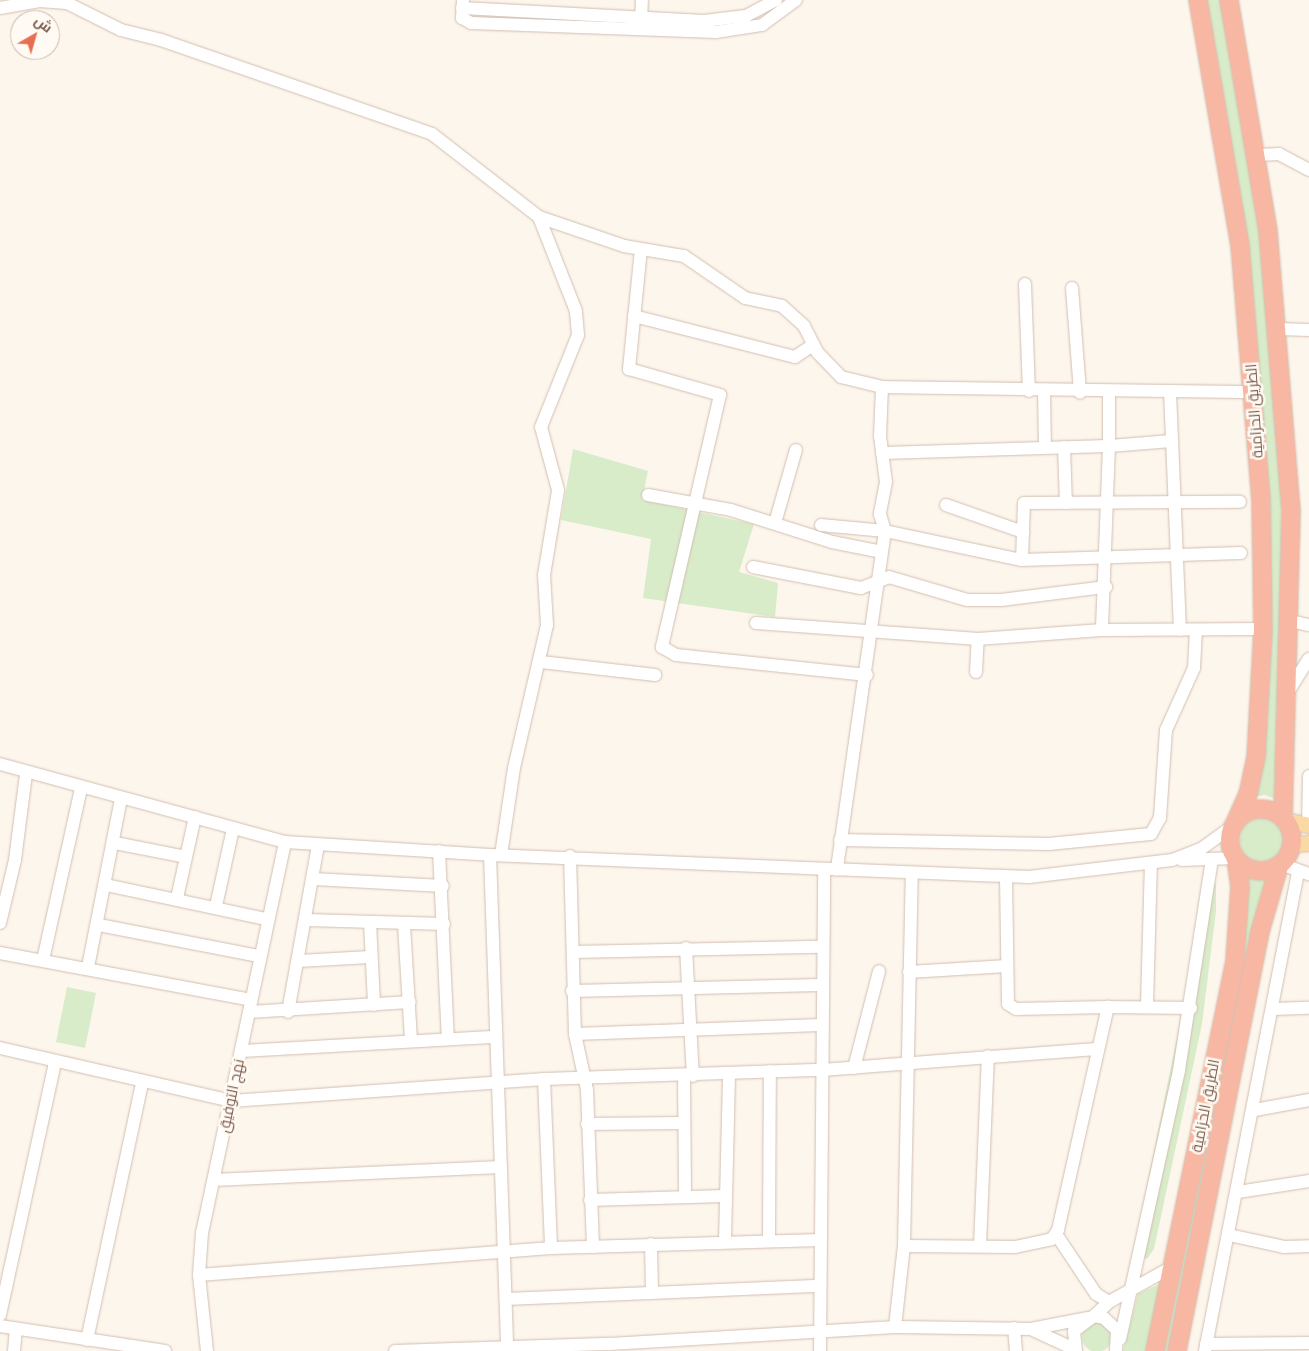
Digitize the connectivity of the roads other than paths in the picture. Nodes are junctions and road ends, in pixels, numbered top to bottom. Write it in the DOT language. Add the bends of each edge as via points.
graph roads {
  1 [pos="642,0"];
  2 [pos="776,0"];
  3 [pos="796,0"];
  4 [pos="1198,0"];
  5 [pos="1229,0"];
  6 [pos="463,4"];
  7 [pos="0,8"];
  8 [pos="641,23"];
  9 [pos="1258,155"];
  10 [pos="1306,166"];
  11 [pos="539,217"];
  12 [pos="641,249"];
  13 [pos="1024,284"];
  14 [pos="1072,288"];
  15 [pos="634,316"];
  16 [pos="1278,329"];
  17 [pos="1309,330"];
  18 [pos="813,345"];
  19 [pos="882,387"];
  20 [pos="1029,391"];
  21 [pos="1044,392"];
  22 [pos="1170,392"];
  23 [pos="1254,392"];
  24 [pos="1080,393"];
  25 [pos="1109,393"];
  26 [pos="1172,441"];
  27 [pos="1109,446"];
  28 [pos="1045,447"];
  29 [pos="1064,448"];
  30 [pos="796,450"];
  31 [pos="882,453"];
  32 [pos="648,495"];
  33 [pos="1175,502"];
  34 [pos="1240,502"];
  35 [pos="1066,503"];
  36 [pos="1109,503"];
  37 [pos="696,504"];
  38 [pos="946,505"];
  39 [pos="775,523"];
  40 [pos="820,525"];
  41 [pos="885,531"];
  42 [pos="1023,532"];
  43 [pos="882,552"];
  44 [pos="1240,553"];
  45 [pos="1177,557"];
  46 [pos="1108,558"];
  47 [pos="1022,560"];
  48 [pos="753,567"];
  49 [pos="878,582"];
  50 [pos="1106,587"];
  51 [pos="1291,621"];
  52 [pos="756,623"];
  53 [pos="1309,625"];
  54 [pos="1264,629"];
  55 [pos="1102,630"];
  56 [pos="1180,630"];
  57 [pos="1196,630"];
  58 [pos="874,632"];
  59 [pos="978,639"];
  60 [pos="1309,659"];
  61 [pos="541,662"];
  62 [pos="976,672"];
  63 [pos="655,675"];
  64 [pos="867,675"];
  65 [pos="1288,692"];
  66 [pos="0,764"];
  67 [pos="26,774"];
  68 [pos="1309,776"];
  69 [pos="81,789"];
  70 [pos="121,798"];
  71 [pos="195,817"];
  72 [pos="1284,819"];
  73 [pos="1234,825"];
  74 [pos="1308,825"];
  75 [pos="233,828"];
  76 [pos="840,840"];
  77 [pos="285,842"];
  78 [pos="115,843"];
  79 [pos="1300,843"];
  80 [pos="318,846"];
  81 [pos="439,851"];
  82 [pos="495,855"];
  83 [pos="570,856"];
  84 [pos="186,857"];
  85 [pos="1236,858"];
  86 [pos="1172,860"];
  87 [pos="1212,860"];
  88 [pos="1151,864"];
  89 [pos="1280,865"];
  90 [pos="831,870"];
  91 [pos="1303,874"];
  92 [pos="912,875"];
  93 [pos="1006,877"];
  94 [pos="313,879"];
  95 [pos="106,885"];
  96 [pos="443,886"];
  97 [pos="177,898"];
  98 [pos="216,906"];
  99 [pos="2,909"];
  100 [pos="266,919"];
  101 [pos="306,920"];
  102 [pos="0,922"];
  103 [pos="370,922"];
  104 [pos="444,924"];
  105 [pos="99,925"];
  106 [pos="404,925"];
  107 [pos="820,947"];
  108 [pos="686,948"];
  109 [pos="573,952"];
  110 [pos="0,953"];
  111 [pos="259,956"];
  112 [pos="370,957"];
  113 [pos="43,960"];
  114 [pos="299,961"];
  115 [pos="88,966"];
  116 [pos="1007,966"];
  117 [pos="879,971"];
  118 [pos="909,972"];
  119 [pos="820,985"];
  120 [pos="572,991"];
  121 [pos="689,991"];
  122 [pos="410,1002"];
  123 [pos="1147,1005"];
  124 [pos="250,1006"];
  125 [pos="374,1006"];
  126 [pos="1108,1007"];
  127 [pos="1191,1008"];
  128 [pos="1309,1008"];
  129 [pos="1274,1009"];
  130 [pos="288,1012"];
  131 [pos="820,1025"];
  132 [pos="691,1030"];
  133 [pos="575,1034"];
  134 [pos="496,1037"];
  135 [pos="448,1039"];
  136 [pos="411,1040"];
  137 [pos="0,1048"];
  138 [pos="1096,1049"];
  139 [pos="242,1051"];
  140 [pos="988,1056"];
  141 [pos="909,1061"];
  142 [pos="55,1063"];
  143 [pos="854,1068"];
  144 [pos="822,1070"];
  145 [pos="770,1071"];
  146 [pos="729,1073"];
  147 [pos="688,1076"];
  148 [pos="582,1078"];
  149 [pos="544,1079"];
  150 [pos="142,1083"];
  151 [pos="497,1083"];
  152 [pos="1309,1100"];
  153 [pos="231,1101"];
  154 [pos="1255,1110"];
  155 [pos="684,1123"];
  156 [pos="587,1124"];
  157 [pos="501,1167"];
  158 [pos="214,1180"];
  159 [pos="1309,1181"];
  160 [pos="1238,1192"];
  161 [pos="724,1196"];
  162 [pos="685,1198"];
  163 [pos="590,1200"];
  164 [pos="1056,1234"];
  165 [pos="1229,1235"];
  166 [pos="769,1238"];
  167 [pos="724,1240"];
  168 [pos="821,1240"];
  169 [pos="651,1244"];
  170 [pos="980,1245"];
  171 [pos="904,1246"];
  172 [pos="1309,1246"];
  173 [pos="593,1247"];
  174 [pos="551,1248"];
  175 [pos="506,1255"];
  176 [pos="1137,1267"];
  177 [pos="1168,1269"];
  178 [pos="199,1275"];
  179 [pos="820,1286"];
  180 [pos="1132,1290"];
  181 [pos="652,1293"];
  182 [pos="506,1299"];
  183 [pos="1109,1302"];
  184 [pos="0,1315"];
  185 [pos="1091,1317"];
  186 [pos="0,1326"];
  187 [pos="895,1327"];
  188 [pos="1014,1328"];
  189 [pos="16,1329"];
  190 [pos="1031,1329"];
  191 [pos="819,1333"];
  192 [pos="87,1340"];
  193 [pos="1309,1343"];
  194 [pos="1118,1347"];
  195 [pos="1206,1347"];
  196 [pos="610,1348"];
  197 [pos="507,1349"];
  198 [pos="1075,1350"];
  199 [pos="14,1351"];
  200 [pos="165,1351"];
  201 [pos="207,1351"];
  202 [pos="395,1351"];
  203 [pos="404,1351"];
  204 [pos="820,1351"];
  205 [pos="1016,1351"];
  206 [pos="1155,1351"];
  207 [pos="1177,1351"];
  1 -- 8 [label="street"];
  2 -- 8 [label="street" via="763,9 726,20"];
  3 -- 8 [label="street" via="775,18 740,31"];
  4 -- 23 [label="highway, الطريق الحزامية" via="1240,245"];
  5 -- 9 [label="highway, الطريق الحزامية"];
  6 -- 8 [label="street"];
  7 -- 11 [label="street" via="39,1 67,3 121,30 170,42 432,134"];
  9 -- 10 [label="street" via="1279,154"];
  9 -- 16 [label="highway, الطريق الحزامية"];
  11 -- 12 [label="street"];
  11 -- 61 [label="street" via="578,325 575,344 541,427 558,490 544,574 547,625"];
  12 -- 15 [label="street"];
  12 -- 18 [label="street" via="684,256 745,298 782,306 804,326"];
  13 -- 20 [label="street"];
  14 -- 24 [label="street"];
  15 -- 18 [label="street" via="795,357"];
  15 -- 37 [label="street" via="629,369 720,394"];
  16 -- 17 [label="street"];
  16 -- 51 [label="highway, الطريق الحزامية" via="1290,513"];
  18 -- 19 [label="street" via="841,377"];
  19 -- 20 [label="street"];
  19 -- 31 [label="street"];
  20 -- 21 [label="street"];
  21 -- 24 [label="street"];
  21 -- 28 [label="street"];
  22 -- 23 [label="street"];
  22 -- 25 [label="street"];
  22 -- 26 [label="street"];
  23 -- 54 [label="highway, الطريق الحزامية"];
  24 -- 25 [label="street"];
  25 -- 27 [label="street"];
  26 -- 27 [label="street"];
  26 -- 33 [label="street"];
  27 -- 29 [label="street"];
  27 -- 36 [label="street"];
  28 -- 29 [label="street"];
  28 -- 31 [label="street"];
  29 -- 35 [label="street"];
  30 -- 39 [label="street"];
  31 -- 41 [label="street" via="886,482 880,514"];
  32 -- 37 [label="street"];
  33 -- 34 [label="street"];
  33 -- 36 [label="street"];
  33 -- 45 [label="street"];
  35 -- 36 [label="street"];
  35 -- 42 [label="street" via="1024,504"];
  36 -- 46 [label="street"];
  37 -- 39 [label="street"];
  37 -- 64 [label="street" via="662,647 676,655"];
  38 -- 42 [label="street"];
  39 -- 43 [label="street" via="832,542"];
  40 -- 41 [label="street"];
  41 -- 43 [label="street"];
  41 -- 47 [label="street"];
  42 -- 47 [label="street"];
  43 -- 49 [label="street"];
  44 -- 45 [label="street"];
  45 -- 46 [label="street"];
  45 -- 56 [label="street"];
  46 -- 47 [label="street"];
  46 -- 50 [label="street"];
  48 -- 49 [label="street" via="861,588"];
  49 -- 50 [label="street" via="889,578 952,596 984,600"];
  49 -- 58 [label="street"];
  50 -- 55 [label="street"];
  51 -- 53 [label="street"];
  51 -- 65 [label="highway, الطريق الحزامية"];
  52 -- 58 [label="street"];
  54 -- 57 [label="street"];
  54 -- 73 [label="highway, الطريق الحزامية" via="1255,767"];
  55 -- 56 [label="street"];
  55 -- 59 [label="street"];
  56 -- 57 [label="street"];
  57 -- 76 [label="street" via="1194,668 1166,730 1160,818 1151,834 1049,844"];
  58 -- 59 [label="street"];
  58 -- 64 [label="street"];
  59 -- 62 [label="street"];
  60 -- 65 [label="street"];
  61 -- 63 [label="street"];
  61 -- 82 [label="street"];
  64 -- 76 [label="street"];
  65 -- 72 [label="highway, الطريق الحزامية"];
  66 -- 67 [label="street"];
  67 -- 69 [label="street"];
  67 -- 99 [label="street" via="15,860"];
  68 -- 74 [label="street"];
  69 -- 70 [label="street"];
  69 -- 113 [label="street"];
  70 -- 71 [label="street"];
  70 -- 78 [label="street"];
  71 -- 75 [label="street"];
  71 -- 84 [label="street"];
  72 -- 73 [label="highway" via="1257,809"];
  72 -- 74 [label="main road"];
  72 -- 79 [label="highway, الطريق الحزامية"];
  73 -- 85 [label="highway, الطريق الحزامية" via="1230,839"];
  73 -- 86 [label="street" via="1201,849"];
  75 -- 77 [label="street"];
  75 -- 98 [label="street"];
  76 -- 90 [label="street"];
  77 -- 80 [label="street"];
  77 -- 100 [label="street, نهج التوفيق"];
  78 -- 84 [label="street"];
  78 -- 95 [label="street"];
  79 -- 89 [label="highway, الطريق الحزامية"];
  80 -- 81 [label="street"];
  80 -- 94 [label="street"];
  81 -- 82 [label="street"];
  81 -- 96 [label="street"];
  82 -- 83 [label="street"];
  82 -- 134 [label="street"];
  83 -- 90 [label="street"];
  83 -- 109 [label="street"];
  84 -- 97 [label="street"];
  85 -- 87 [label="street"];
  85 -- 89 [label="highway" via="1261,871"];
  85 -- 177 [label="highway, الطريق الحزامية" via="1240,887 1235,960"];
  86 -- 87 [label="street"];
  86 -- 88 [label="street"];
  87 -- 127 [label="street"];
  88 -- 93 [label="street"];
  88 -- 123 [label="street"];
  89 -- 91 [label="street"];
  89 -- 207 [label="highway, الطريق الحزامية" via="1259,935"];
  90 -- 92 [label="street"];
  90 -- 107 [label="street"];
  91 -- 129 [label="street"];
  92 -- 93 [label="street"];
  92 -- 118 [label="street"];
  93 -- 116 [label="street"];
  94 -- 96 [label="street"];
  94 -- 101 [label="street"];
  95 -- 97 [label="street"];
  95 -- 105 [label="street"];
  96 -- 104 [label="street"];
  97 -- 98 [label="street"];
  98 -- 100 [label="street"];
  99 -- 102 [label="street"];
  100 -- 111 [label="street, نهج التوفيق"];
  101 -- 103 [label="street"];
  101 -- 114 [label="street"];
  103 -- 106 [label="street"];
  103 -- 112 [label="street"];
  104 -- 106 [label="street"];
  104 -- 135 [label="street"];
  105 -- 111 [label="street"];
  105 -- 115 [label="street"];
  106 -- 122 [label="street"];
  107 -- 108 [label="street"];
  107 -- 119 [label="street"];
  108 -- 109 [label="street"];
  108 -- 121 [label="street"];
  109 -- 120 [label="street"];
  110 -- 113 [label="street"];
  111 -- 124 [label="street, نهج التوفيق"];
  112 -- 114 [label="street"];
  112 -- 125 [label="street"];
  113 -- 115 [label="street"];
  114 -- 130 [label="street"];
  115 -- 124 [label="street"];
  116 -- 118 [label="street"];
  116 -- 126 [label="street" via="1007,1001 1012,1008"];
  117 -- 143 [label="street"];
  118 -- 141 [label="street"];
  119 -- 121 [label="street"];
  119 -- 131 [label="street"];
  120 -- 121 [label="street"];
  120 -- 133 [label="street"];
  121 -- 132 [label="street"];
  122 -- 125 [label="street"];
  122 -- 136 [label="street"];
  123 -- 126 [label="street"];
  123 -- 127 [label="street"];
  124 -- 130 [label="street"];
  124 -- 139 [label="street, نهج التوفيق"];
  125 -- 130 [label="street"];
  126 -- 138 [label="street"];
  127 -- 176 [label="street"];
  128 -- 129 [label="street"];
  129 -- 154 [label="street"];
  131 -- 132 [label="street"];
  131 -- 144 [label="street"];
  132 -- 133 [label="street"];
  132 -- 147 [label="street"];
  133 -- 148 [label="street"];
  134 -- 135 [label="street"];
  134 -- 151 [label="street"];
  135 -- 136 [label="street"];
  136 -- 139 [label="street"];
  137 -- 142 [label="street"];
  138 -- 140 [label="street"];
  138 -- 164 [label="street"];
  139 -- 153 [label="street, نهج التوفيق"];
  140 -- 141 [label="street"];
  140 -- 170 [label="street"];
  141 -- 143 [label="street"];
  141 -- 171 [label="street"];
  142 -- 150 [label="street"];
  142 -- 184 [label="street"];
  143 -- 144 [label="street"];
  144 -- 145 [label="street"];
  144 -- 168 [label="street"];
  145 -- 146 [label="street"];
  145 -- 166 [label="street"];
  146 -- 147 [label="street"];
  146 -- 161 [label="street"];
  147 -- 148 [label="street"];
  147 -- 155 [label="street"];
  148 -- 149 [label="street"];
  148 -- 156 [label="street" via="587,1090"];
  149 -- 151 [label="street"];
  149 -- 174 [label="street"];
  150 -- 153 [label="street"];
  150 -- 192 [label="street"];
  151 -- 153 [label="street"];
  151 -- 157 [label="street"];
  152 -- 154 [label="street"];
  153 -- 158 [label="street, نهج التوفيق"];
  154 -- 160 [label="street"];
  155 -- 156 [label="street"];
  155 -- 162 [label="street"];
  156 -- 163 [label="street"];
  157 -- 158 [label="street"];
  157 -- 175 [label="street"];
  158 -- 178 [label="street, نهج التوفيق"];
  159 -- 160 [label="street"];
  160 -- 165 [label="street"];
  161 -- 162 [label="street"];
  161 -- 167 [label="street"];
  162 -- 163 [label="street"];
  163 -- 173 [label="street"];
  164 -- 170 [label="street" via="1039,1244"];
  164 -- 183 [label="street" via="1096,1294"];
  165 -- 172 [label="street" via="1284,1246"];
  165 -- 195 [label="street"];
  166 -- 167 [label="street"];
  166 -- 168 [label="street"];
  167 -- 169 [label="street"];
  168 -- 179 [label="street"];
  169 -- 173 [label="street"];
  169 -- 181 [label="street"];
  170 -- 171 [label="street"];
  171 -- 187 [label="street"];
  173 -- 174 [label="street"];
  174 -- 175 [label="street"];
  175 -- 178 [label="street"];
  175 -- 182 [label="street"];
  176 -- 177 [label="street"];
  176 -- 180 [label="street"];
  177 -- 180 [label="street"];
  177 -- 206 [label="highway, الطريق الحزامية"];
  178 -- 201 [label="street, نهج التوفيق"];
  179 -- 181 [label="street"];
  179 -- 191 [label="street"];
  180 -- 183 [label="street"];
  180 -- 194 [label="street"];
  181 -- 182 [label="street"];
  182 -- 197 [label="street"];
  183 -- 185 [label="street"];
  185 -- 190 [label="street"];
  185 -- 194 [label="street" via="1112,1322"];
  185 -- 198 [label="street" via="1074,1331"];
  186 -- 189 [label="street"];
  187 -- 188 [label="street"];
  187 -- 191 [label="street"];
  188 -- 190 [label="street"];
  188 -- 205 [label="street"];
  189 -- 192 [label="street"];
  189 -- 199 [label="street"];
  190 -- 198 [label="street"];
  191 -- 196 [label="street"];
  191 -- 204 [label="street"];
  192 -- 200 [label="street"];
  193 -- 195 [label="street"];
  196 -- 197 [label="street"];
  197 -- 203 [label="street"];
  202 -- 203 [label="street"];
}
